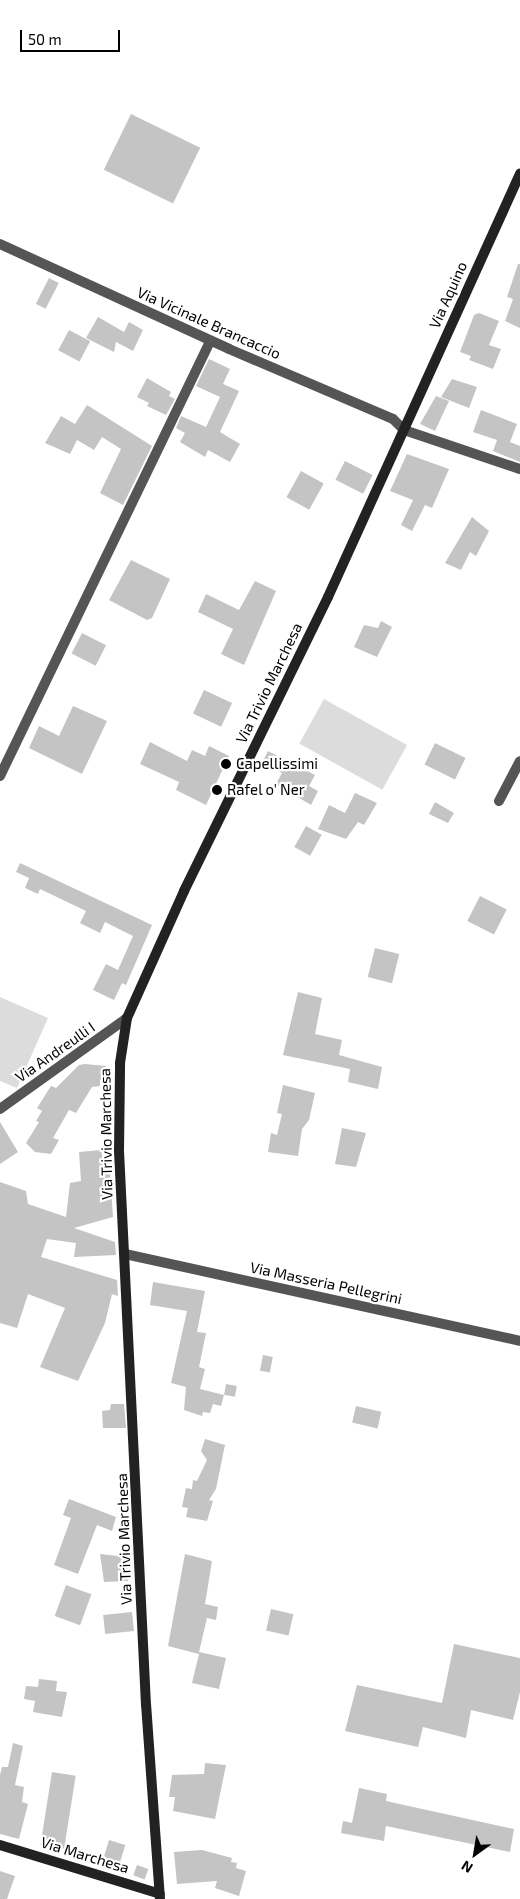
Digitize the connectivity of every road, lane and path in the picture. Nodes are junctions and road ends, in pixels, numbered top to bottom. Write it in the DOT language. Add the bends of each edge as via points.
graph roads {
  1 [pos="520,173"];
  2 [pos="0,244"];
  3 [pos="210,341"];
  4 [pos="404,430"];
  5 [pos="520,469"];
  6 [pos="520,761"];
  7 [pos="0,776"];
  8 [pos="499,801"];
  9 [pos="127,1018"];
  10 [pos="0,1110"];
  11 [pos="126,1254"];
  12 [pos="520,1341"];
  13 [pos="0,1845"];
  14 [pos="160,1896"];
  1 -- 4 [label="street, Via Aquino"];
  2 -- 3 [label="street, Via Vicinale Brancaccio"];
  3 -- 4 [label="street, Via Vicinale Brancaccio" via="393,419"];
  3 -- 7 [label="street"];
  4 -- 5 [label="street, Via Vicinale Brancaccio"];
  4 -- 9 [label="street, Via Trivio Marchesa" via="328,597 184,891"];
  6 -- 8 [label="street"];
  9 -- 10 [label="street, Via Andreulli I"];
  9 -- 11 [label="street, Via Trivio Marchesa" via="120,1063 120,1151"];
  11 -- 12 [label="street, Via Masseria Pellegrini"];
  11 -- 14 [label="street, Via Trivio Marchesa" via="146,1705"];
  13 -- 14 [label="street, Via Marchesa"];
}
